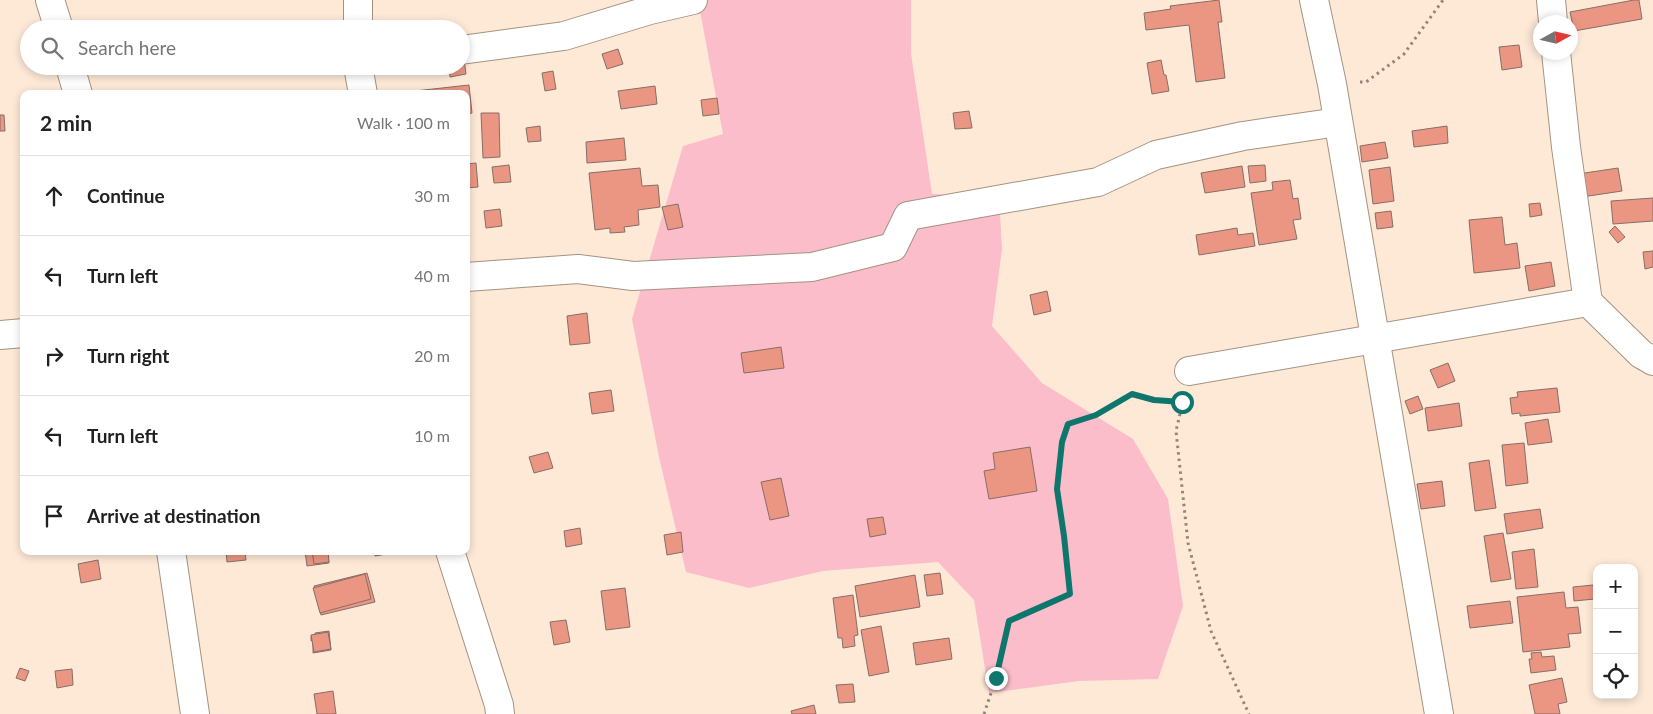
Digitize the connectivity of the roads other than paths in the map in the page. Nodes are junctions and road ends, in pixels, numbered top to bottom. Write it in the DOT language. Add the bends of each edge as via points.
graph roads {
  1 [pos="50,0"];
  2 [pos="358,0"];
  3 [pos="693,0"];
  4 [pos="1314,0"];
  5 [pos="1551,0"];
  6 [pos="1552,15"];
  7 [pos="56,20"];
  8 [pos="358,20"];
  9 [pos="470,49"];
  10 [pos="1557,60"];
  11 [pos="73,75"];
  12 [pos="360,75"];
  13 [pos="77,90"];
  14 [pos="362,90"];
  15 [pos="1338,122"];
  16 [pos="470,277"];
  17 [pos="1588,302"];
  18 [pos="20,333"];
  19 [pos="0,335"];
  20 [pos="1653,361"];
  21 [pos="1189,371"];
  22 [pos="172,555"];
  23 [pos="451,555"];
  24 [pos="195,714"];
  25 [pos="500,714"];
  26 [pos="1440,714"];
  1 -- 7 [label="street"];
  2 -- 8 [label="street"];
  3 -- 9 [label="street" via="564,36"];
  4 -- 15 [label="street"];
  5 -- 6 [label="street"];
  10 -- 17 [label="street"];
  11 -- 13 [label="street"];
  12 -- 14 [label="street"];
  15 -- 16 [label="street" via="1243,136 1156,155 1098,182 908,216 893,247 812,267 633,276 578,269"];
  15 -- 26 [label="street"];
  17 -- 20 [label="street" via="1641,354"];
  17 -- 21 [label="street"];
  18 -- 19 [label="street"];
  22 -- 24 [label="street"];
  23 -- 25 [label="street"];
}
